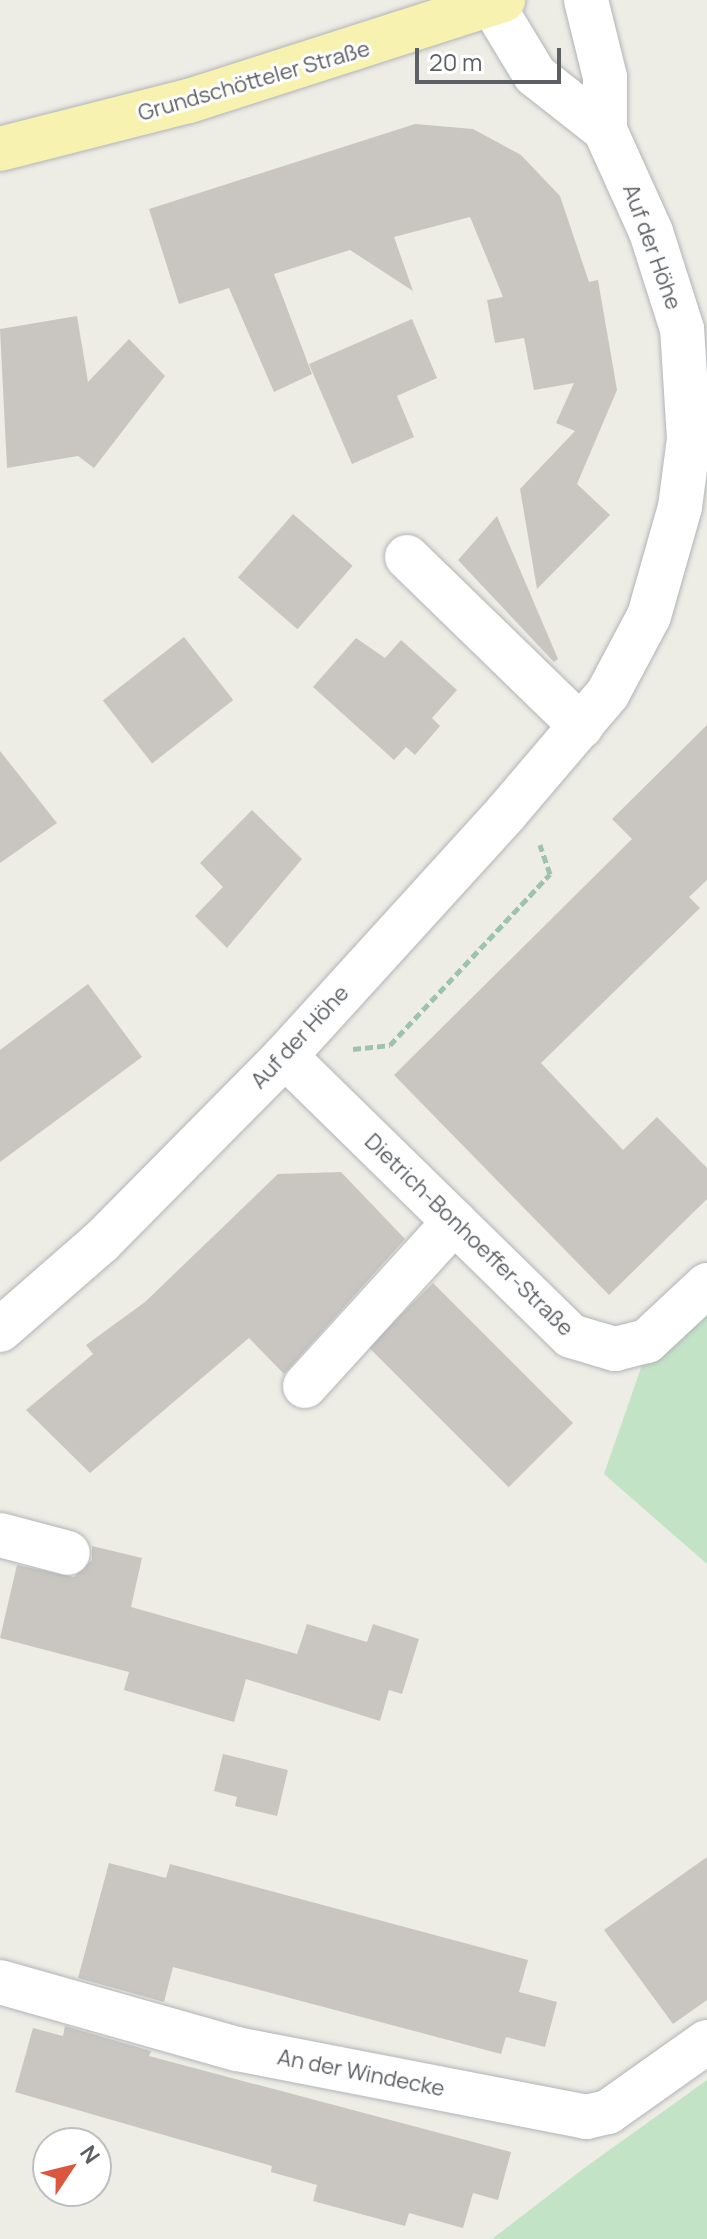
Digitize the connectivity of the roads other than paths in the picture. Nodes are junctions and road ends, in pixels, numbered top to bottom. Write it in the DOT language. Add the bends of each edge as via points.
graph roads {
  1 [pos="586,0"];
  2 [pos="498,2"];
  3 [pos="605,130"];
  4 [pos="0,149"];
  5 [pos="407,557"];
  6 [pos="581,726"];
  7 [pos="296,1042"];
  8 [pos="454,1222"];
  9 [pos="707,1285"];
  10 [pos="0,1330"];
  11 [pos="305,1386"];
  12 [pos="0,1535"];
  13 [pos="68,1553"];
  14 [pos="0,1982"];
  15 [pos="707,2042"];
  1 -- 3 [label="street, Auf der Höhe" via="605,77"];
  2 -- 3 [label="street, Auf der Höhe" via="535,75"];
  2 -- 4 [label="main road, Grundschötteler Straße" via="204,97"];
  3 -- 6 [label="street, Auf der Höhe" via="670,284 682,329 689,439 680,507 649,616 626,665"];
  5 -- 6 [label="street"];
  6 -- 7 [label="street, Auf der Höhe"];
  7 -- 8 [label="street, Dietrich-Bonhoeffer-Straße"];
  7 -- 10 [label="street, Auf der Höhe" via="101,1242"];
  8 -- 9 [label="street, Dietrich-Bonhoeffer-Straße" via="571,1336 597,1345 647,1341"];
  8 -- 11 [label="street"];
  12 -- 13 [label="street"];
  14 -- 15 [label="street, An der Windecke" via="237,2049 586,2117 608,2112"];
}
